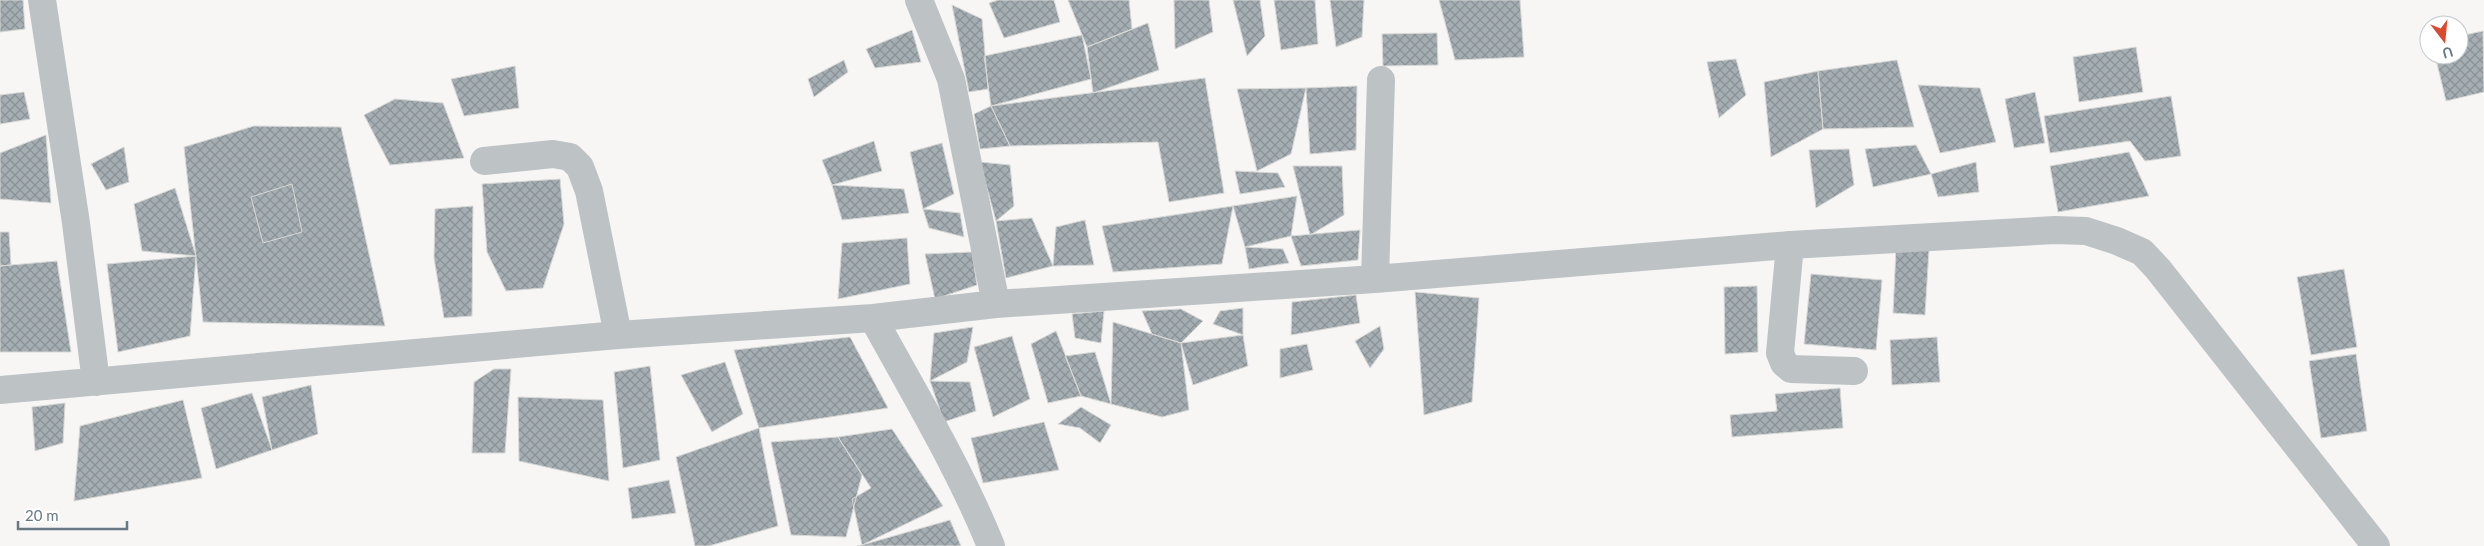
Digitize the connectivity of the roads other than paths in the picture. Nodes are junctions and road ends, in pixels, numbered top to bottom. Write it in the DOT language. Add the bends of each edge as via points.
graph roads {
  1 [pos="42,0"];
  2 [pos="919,0"];
  3 [pos="1380,80"];
  4 [pos="484,161"];
  5 [pos="1790,245"];
  6 [pos="1375,279"];
  7 [pos="996,304"];
  8 [pos="873,318"];
  9 [pos="618,335"];
  10 [pos="1854,371"];
  11 [pos="96,382"];
  12 [pos="0,390"];
  13 [pos="991,546"];
  14 [pos="2376,546"];
  1 -- 11 [label="street"];
  2 -- 7 [label="street" via="951,79"];
  3 -- 6 [label="street"];
  4 -- 9 [label="street" via="553,154 570,157 580,167 589,191"];
  5 -- 6 [label="street"];
  5 -- 10 [label="street" via="1780,354 1784,363 1791,369"];
  5 -- 14 [label="street" via="2054,230 2086,231 2142,252"];
  6 -- 7 [label="street"];
  7 -- 8 [label="street"];
  8 -- 9 [label="street"];
  8 -- 13 [label="street"];
  9 -- 11 [label="street"];
  11 -- 12 [label="street"];
}
